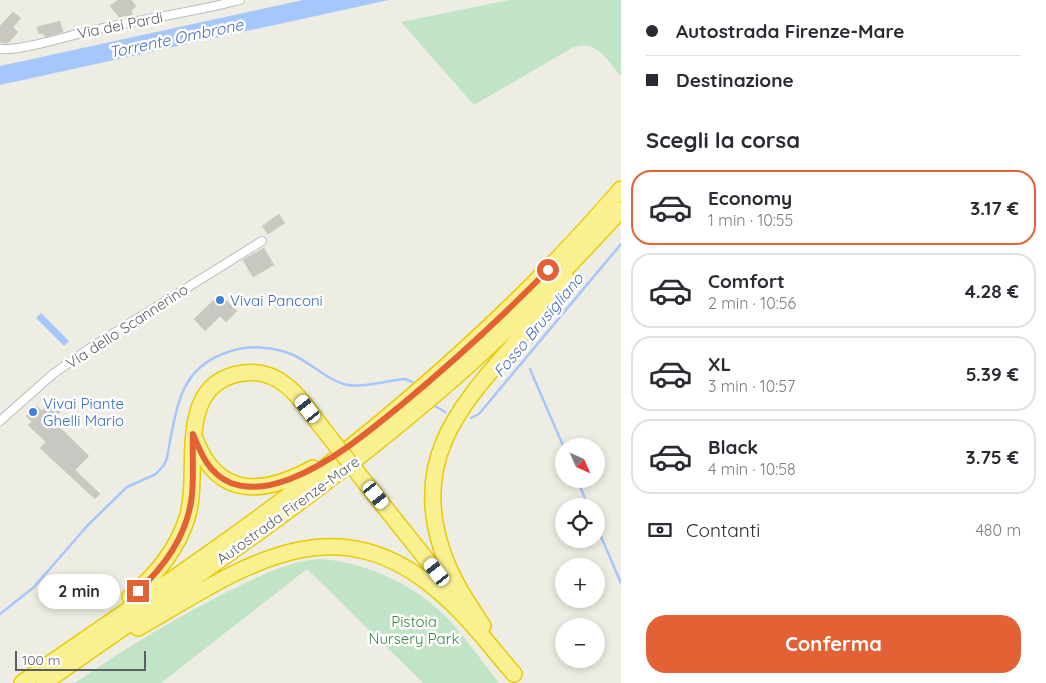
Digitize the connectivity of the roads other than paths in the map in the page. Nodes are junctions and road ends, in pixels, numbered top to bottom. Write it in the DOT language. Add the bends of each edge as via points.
graph roads {
  1 [pos="240,0"];
  2 [pos="0,49"];
  3 [pos="621,189"];
  4 [pos="621,212"];
  5 [pos="262,241"];
  6 [pos="0,421"];
  7 [pos="193,434"];
  8 [pos="367,434"];
  9 [pos="518,678"];
  10 [pos="24,682"];
  11 [pos="45,683"];
  1 -- 2 [label="street, Via dei Pardi"];
  3 -- 8 [label="highway, Autostrada Firenze-Mare" via="522,296"];
  4 -- 9 [label="highway" via="471,393 448,430 437,463 434,507 442,550 463,596"];
  4 -- 11 [label="highway, Autostrada Firenze-Mare" via="483,352 384,438 280,517"];
  5 -- 6 [label="street, Via dello Scannerino" via="80,355 53,374"];
  7 -- 8 [label="highway" via="203,458 216,474 230,482 267,486 314,468"];
  7 -- 9 [label="highway, bridge" via="199,407 207,393 220,382 244,373 268,375 285,384 295,392"];
  7 -- 10 [label="highway" via="190,507 183,531 166,559 131,597"];
  8 -- 10 [label="highway, Autostrada Firenze-Mare" via="268,511"];
  9 -- 11 [label="highway" via="452,604 423,579 376,555 327,546 282,553 246,568"];
}
